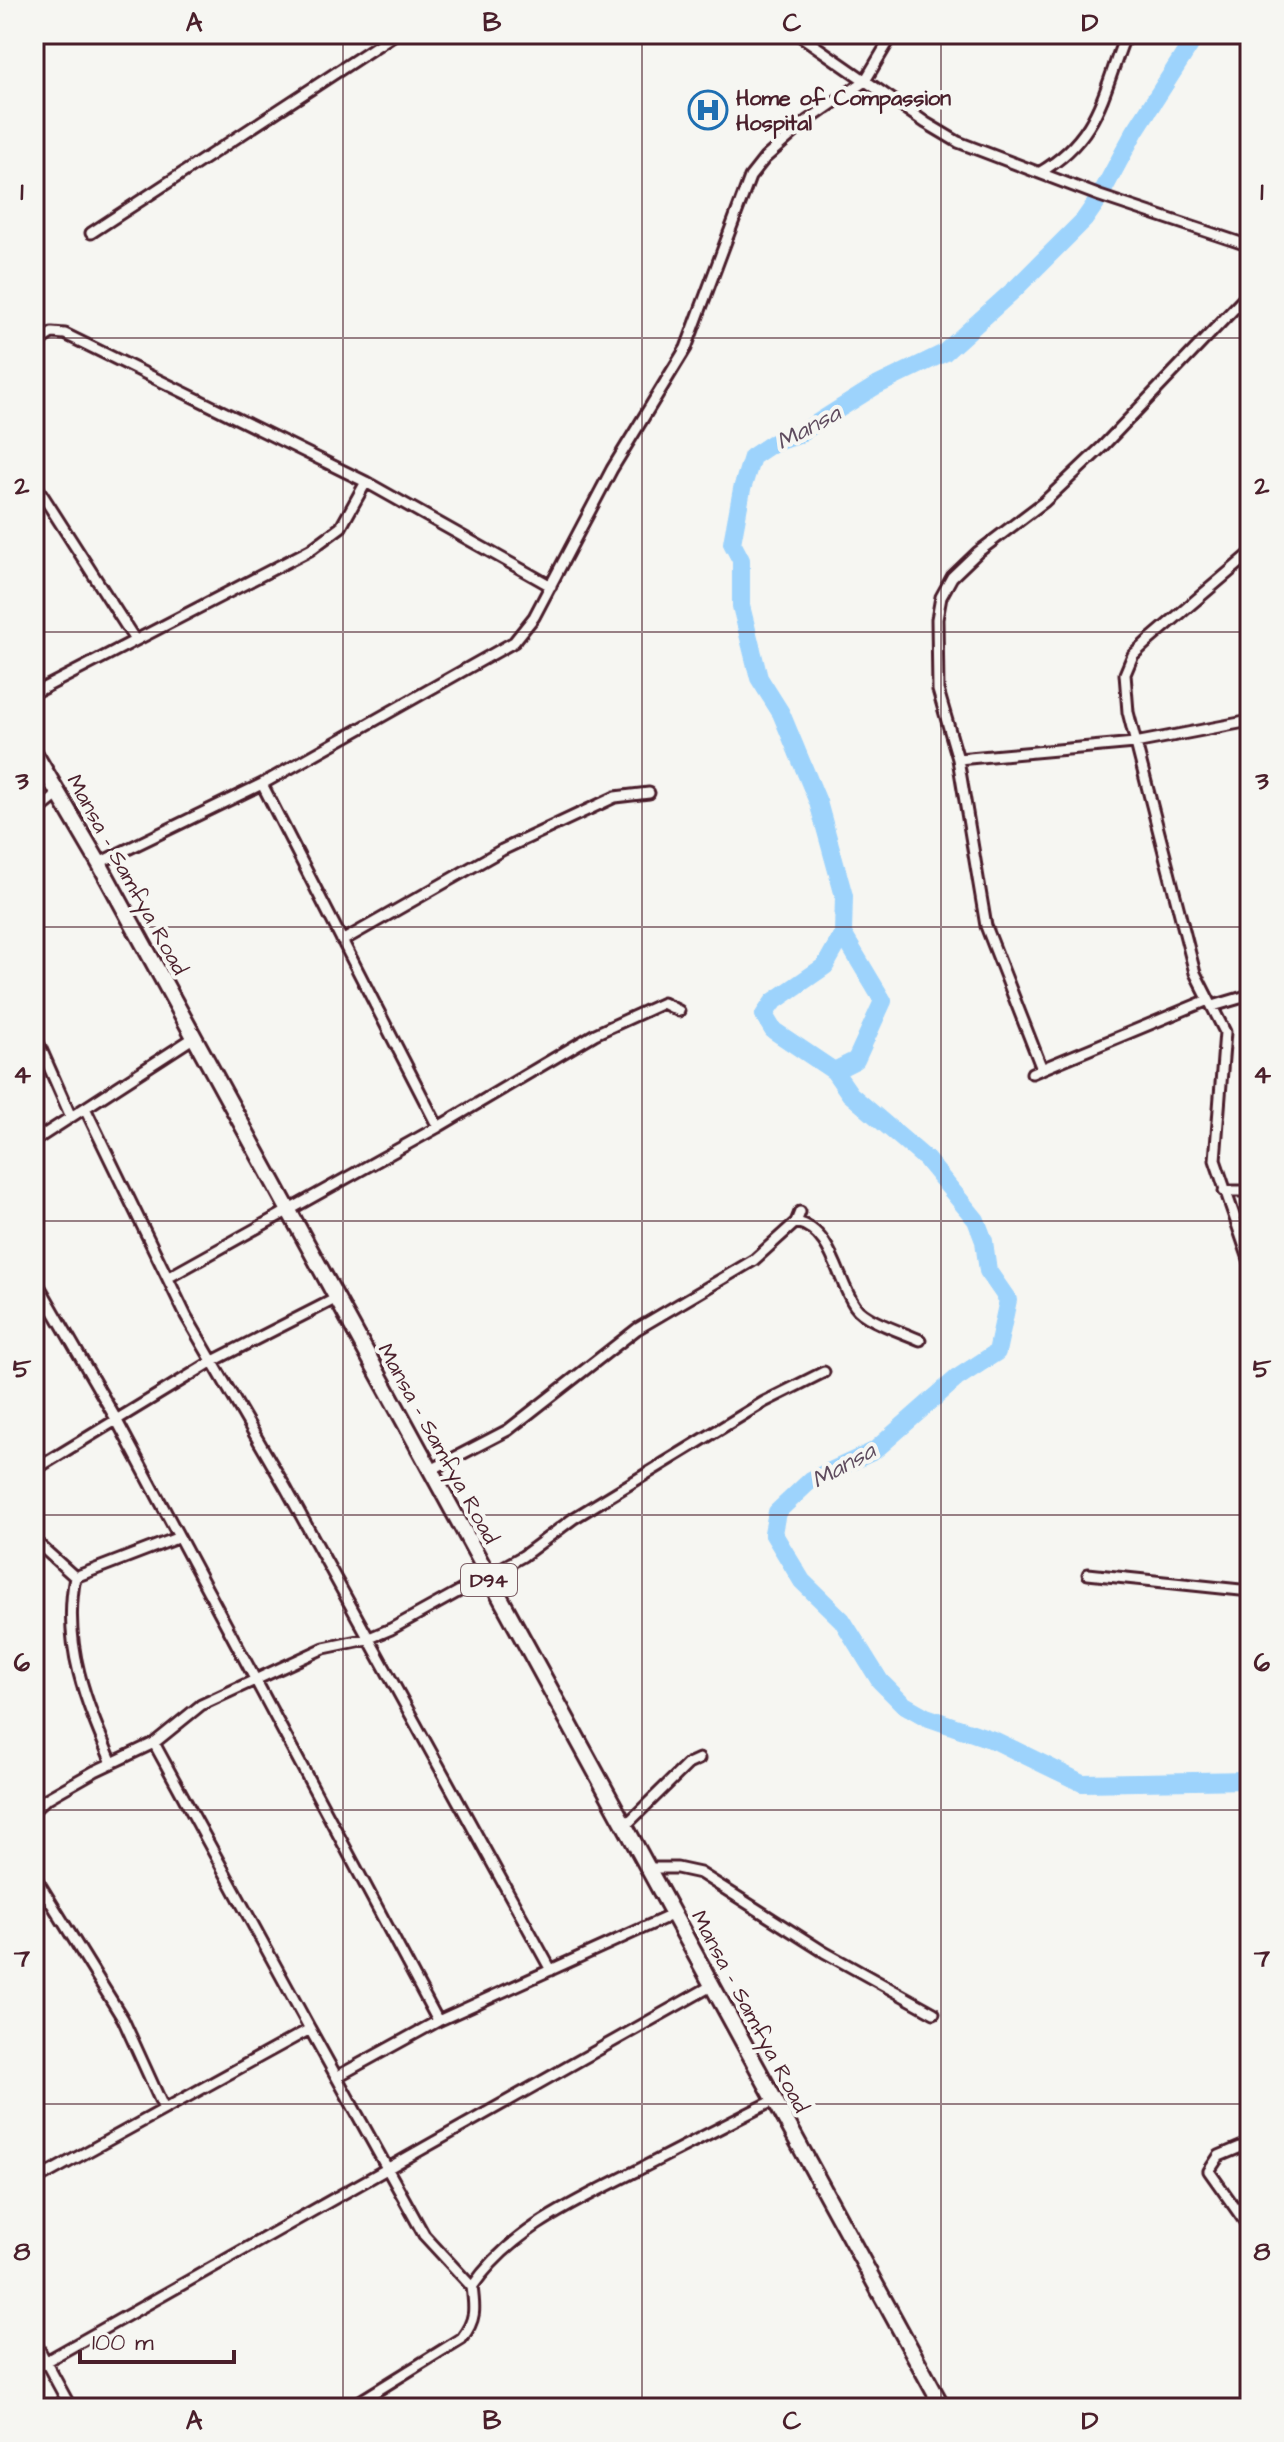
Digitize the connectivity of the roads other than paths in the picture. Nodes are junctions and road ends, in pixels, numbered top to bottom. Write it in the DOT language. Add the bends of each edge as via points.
graph roads {
  1 [pos="395,34"];
  2 [pos="798,34"];
  3 [pos="893,34"];
  4 [pos="1126,34"];
  5 [pos="865,81"];
  6 [pos="1039,173"];
  7 [pos="91,233"];
  8 [pos="1250,246"];
  9 [pos="1250,292"];
  10 [pos="34,344"];
  11 [pos="34,482"];
  12 [pos="366,482"];
  13 [pos="1250,554"];
  14 [pos="551,586"];
  15 [pos="135,640"];
  16 [pos="34,693"];
  17 [pos="1250,721"];
  18 [pos="1135,743"];
  19 [pos="34,752"];
  20 [pos="958,759"];
  21 [pos="262,784"];
  22 [pos="649,793"];
  23 [pos="59,794"];
  24 [pos="34,814"];
  25 [pos="99,863"];
  26 [pos="342,941"];
  27 [pos="1250,995"];
  28 [pos="1210,1003"];
  29 [pos="679,1011"];
  30 [pos="34,1033"];
  31 [pos="193,1038"];
  32 [pos="85,1108"];
  33 [pos="71,1117"];
  34 [pos="438,1127"];
  35 [pos="34,1141"];
  36 [pos="1224,1191"];
  37 [pos="1250,1191"];
  38 [pos="287,1212"];
  39 [pos="1250,1262"];
  40 [pos="34,1277"];
  41 [pos="169,1277"];
  42 [pos="45,1298"];
  43 [pos="335,1299"];
  44 [pos="34,1305"];
  45 [pos="920,1340"];
  46 [pos="213,1361"];
  47 [pos="824,1372"];
  48 [pos="116,1419"];
  49 [pos="34,1470"];
  50 [pos="429,1471"];
  51 [pos="177,1538"];
  52 [pos="34,1540"];
  53 [pos="486,1573"];
  54 [pos="1088,1574"];
  55 [pos="75,1577"];
  56 [pos="1250,1591"];
  57 [pos="367,1639"];
  58 [pos="255,1683"];
  59 [pos="154,1743"];
  60 [pos="699,1759"];
  61 [pos="112,1763"];
  62 [pos="34,1810"];
  63 [pos="625,1826"];
  64 [pos="649,1868"];
  65 [pos="34,1875"];
  66 [pos="674,1914"];
  67 [pos="551,1970"];
  68 [pos="713,1985"];
  69 [pos="934,2013"];
  70 [pos="438,2021"];
  71 [pos="310,2029"];
  72 [pos="338,2076"];
  73 [pos="773,2101"];
  74 [pos="164,2109"];
  75 [pos="1250,2143"];
  76 [pos="388,2167"];
  77 [pos="34,2181"];
  78 [pos="1250,2229"];
  79 [pos="472,2287"];
  80 [pos="34,2340"];
  81 [pos="45,2362"];
  82 [pos="34,2368"];
  83 [pos="71,2408"];
  84 [pos="349,2408"];
  85 [pos="943,2408"];
  1 -- 7 [label="street"];
  2 -- 5 [label="street"];
  3 -- 5 [label="street"];
  4 -- 6 [label="street" via="1097,115 1075,147"];
  5 -- 6 [label="street" via="958,142"];
  5 -- 14 [label="street" via="807,121 750,177 686,348 612,469"];
  6 -- 8 [label="street"];
  9 -- 20 [label="street" via="1102,447 952,577 937,619 938,690"];
  10 -- 12 [label="street" via="52,333 65,334"];
  11 -- 15 [label="street"];
  12 -- 14 [label="street"];
  12 -- 15 [label="street" via="331,537"];
  13 -- 18 [label="street" via="1133,655 1125,674"];
  14 -- 21 [label="street" via="514,642 494,656"];
  15 -- 16 [label="street"];
  17 -- 18 [label="street"];
  18 -- 20 [label="street"];
  18 -- 28 [label="street" via="1195,973"];
  19 -- 23 [label="main road, Mansa - Samfya Road / D94"];
  20 -- 28 [label="street" via="986,926 1037,1071"];
  21 -- 25 [label="street"];
  21 -- 26 [label="street"];
  22 -- 26 [label="street" via="615,797 502,850"];
  23 -- 24 [label="street"];
  23 -- 25 [label="main road, Mansa - Samfya Road / D94"];
  25 -- 31 [label="main road, Mansa - Samfya Road / D94"];
  26 -- 34 [label="street"];
  27 -- 28 [label="street"];
  28 -- 36 [label="street" via="1222,1022 1226,1044 1215,1160"];
  29 -- 34 [label="street" via="663,1003 632,1014"];
  30 -- 33 [label="street"];
  31 -- 32 [label="street"];
  31 -- 38 [label="main road, Mansa - Samfya Road / D94"];
  32 -- 33 [label="street"];
  32 -- 41 [label="street"];
  33 -- 35 [label="street"];
  34 -- 38 [label="street"];
  36 -- 37 [label="street"];
  36 -- 39 [label="street"];
  38 -- 41 [label="street"];
  38 -- 43 [label="main road, Mansa - Samfya Road / D94"];
  40 -- 42 [label="street"];
  41 -- 46 [label="street"];
  42 -- 44 [label="street"];
  42 -- 48 [label="street"];
  43 -- 46 [label="street"];
  43 -- 50 [label="main road, Mansa - Samfya Road / D94"];
  45 -- 50 [label="street" via="868,1319 855,1307 827,1249 798,1217 754,1260 695,1291 616,1344 508,1430"];
  46 -- 48 [label="street"];
  46 -- 57 [label="street"];
  47 -- 53 [label="street" via="764,1402 574,1518 523,1556"];
  48 -- 49 [label="street"];
  48 -- 51 [label="street"];
  50 -- 53 [label="main road, Mansa - Samfya Road / D94"];
  51 -- 55 [label="street"];
  51 -- 58 [label="street"];
  52 -- 55 [label="street"];
  53 -- 57 [label="street"];
  53 -- 63 [label="main road, Mansa - Samfya Road / D94"];
  54 -- 56 [label="street"];
  55 -- 61 [label="street" via="74,1655 81,1688"];
  57 -- 58 [label="street" via="324,1648"];
  57 -- 67 [label="street"];
  58 -- 59 [label="street" via="201,1705"];
  58 -- 70 [label="street"];
  59 -- 61 [label="street"];
  59 -- 71 [label="street"];
  60 -- 63 [label="street"];
  61 -- 62 [label="street"];
  63 -- 64 [label="main road, Mansa - Samfya Road / D94"];
  64 -- 66 [label="main road, Mansa - Samfya Road / D94"];
  64 -- 69 [label="street" via="700,1873 824,1952"];
  65 -- 74 [label="street" via="123,2019"];
  66 -- 67 [label="street"];
  66 -- 68 [label="main road, Mansa - Samfya Road / D94"];
  67 -- 70 [label="street"];
  68 -- 73 [label="main road, Mansa - Samfya Road / D94"];
  68 -- 76 [label="street"];
  70 -- 72 [label="street"];
  71 -- 72 [label="street"];
  71 -- 74 [label="street"];
  72 -- 76 [label="street"];
  73 -- 79 [label="street" via="523,2232 486,2265"];
  73 -- 85 [label="main road, Mansa - Samfya Road / D94"];
  74 -- 77 [label="street"];
  75 -- 78 [label="street" via="1219,2156 1209,2171"];
  76 -- 79 [label="street" via="424,2235"];
  76 -- 81 [label="street"];
  79 -- 84 [label="street" via="473,2324 462,2338"];
  80 -- 81 [label="street"];
  81 -- 82 [label="street"];
  81 -- 83 [label="street"];
}
